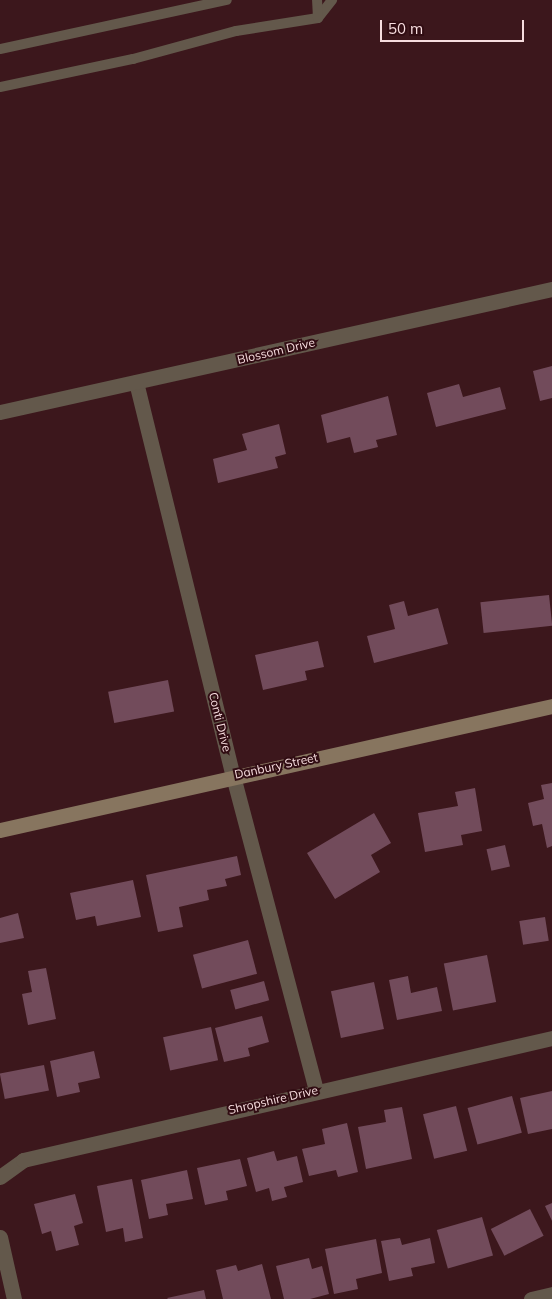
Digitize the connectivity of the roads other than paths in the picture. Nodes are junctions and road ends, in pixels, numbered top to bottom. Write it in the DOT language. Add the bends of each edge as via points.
graph roads {
  1 [pos="227,0"];
  2 [pos="317,0"];
  3 [pos="332,0"];
  4 [pos="318,18"];
  5 [pos="0,50"];
  6 [pos="0,87"];
  7 [pos="552,289"];
  8 [pos="136,382"];
  9 [pos="0,412"];
  10 [pos="552,706"];
  11 [pos="233,776"];
  12 [pos="0,830"];
  13 [pos="552,1038"];
  14 [pos="316,1090"];
  15 [pos="0,1176"];
  16 [pos="0,1237"];
  17 [pos="552,1294"];
  18 [pos="14,1299"];
  19 [pos="531,1299"];
  1 -- 5 [label="lane"];
  2 -- 4 [label="lane"];
  3 -- 4 [label="lane"];
  4 -- 6 [label="lane" via="236,31 133,59"];
  7 -- 8 [label="street, Blossom Drive"];
  8 -- 9 [label="street, Blossom Drive"];
  8 -- 11 [label="street, Conti Drive"];
  10 -- 11 [label="street, Danbury Street"];
  11 -- 12 [label="street, Danbury Street"];
  11 -- 14 [label="street, Conti Drive"];
  13 -- 14 [label="street, Shropshire Drive"];
  14 -- 15 [label="street, Shropshire Drive" via="22,1160"];
  16 -- 18 [label="street"];
  17 -- 19 [label="street"];
}
